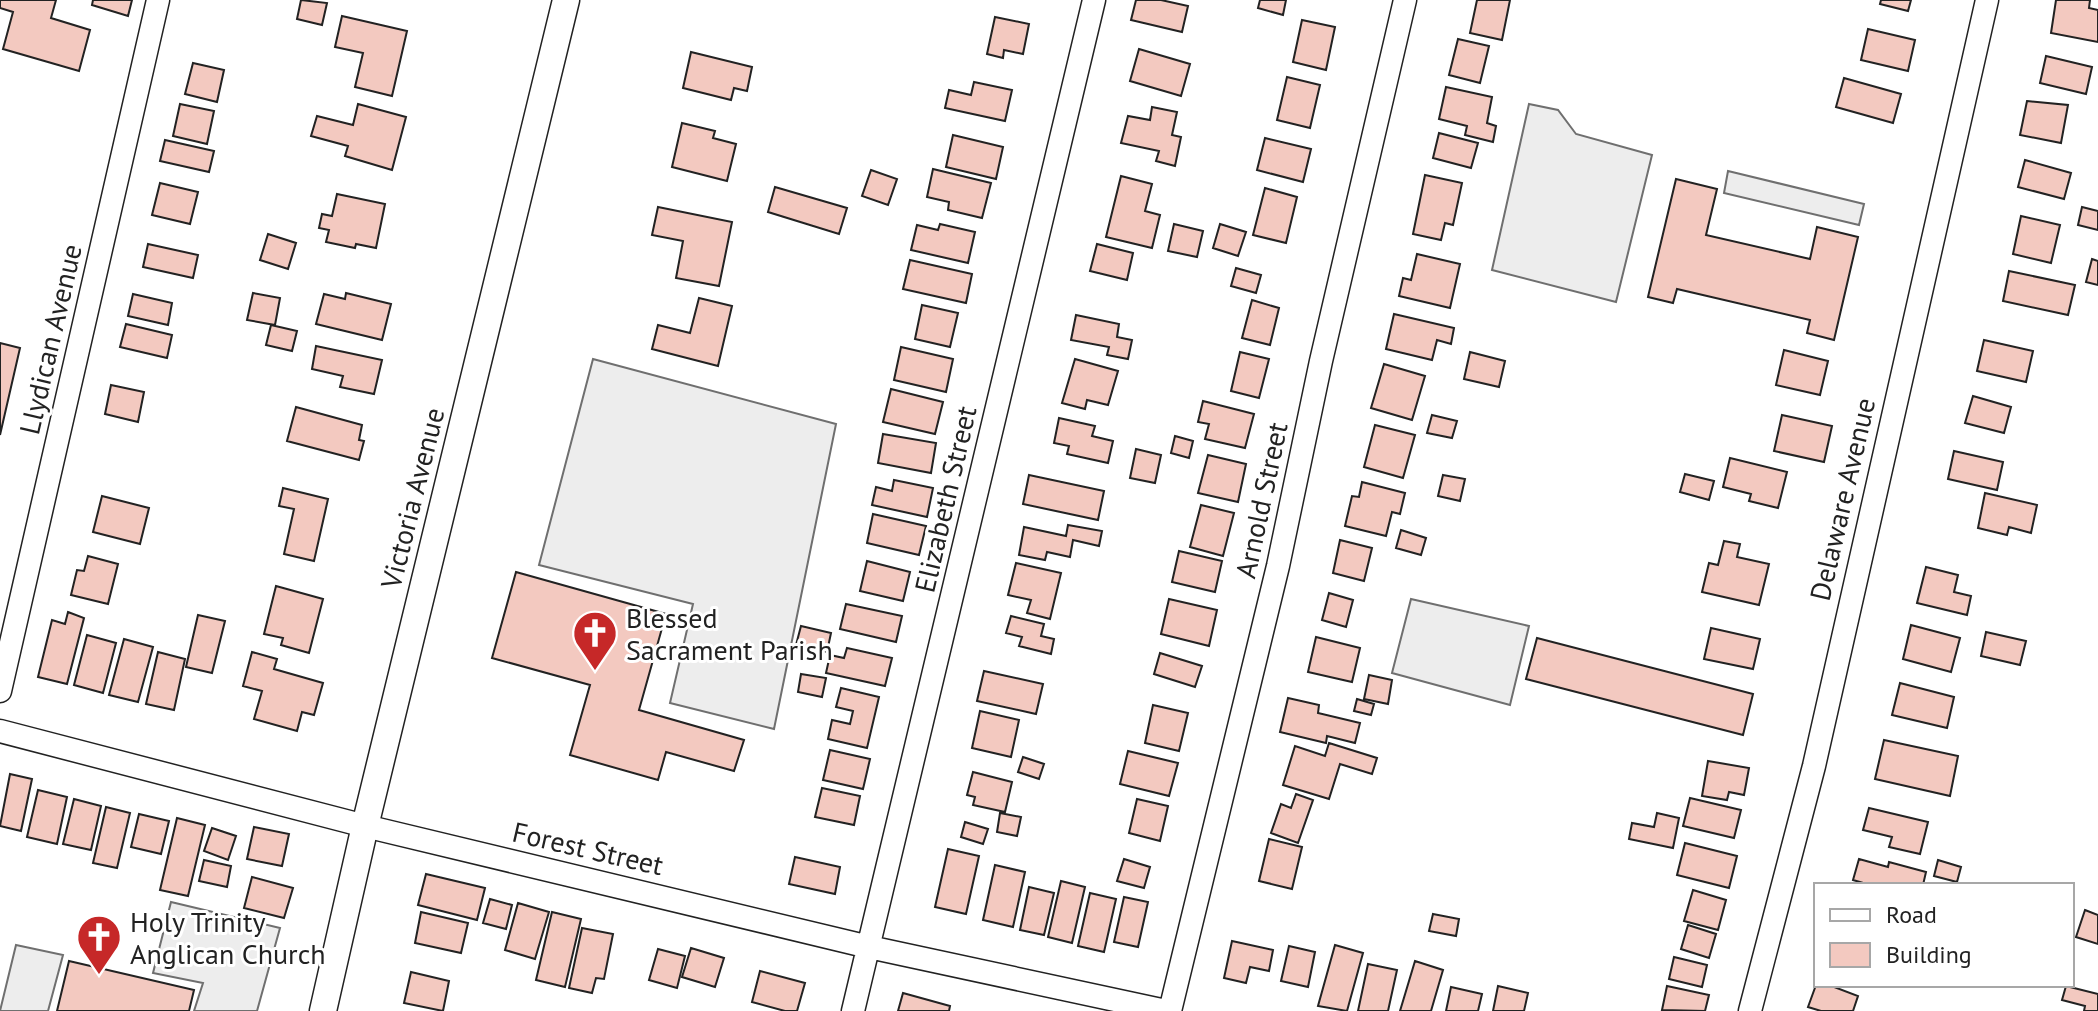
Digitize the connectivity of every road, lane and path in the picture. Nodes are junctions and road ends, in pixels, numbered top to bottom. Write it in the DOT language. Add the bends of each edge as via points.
graph roads {
  1 [pos="158,0"];
  2 [pos="566,0"];
  3 [pos="1094,0"];
  4 [pos="1405,0"];
  5 [pos="1987,0"];
  6 [pos="0,691"];
  7 [pos="0,731"];
  8 [pos="365,826"];
  9 [pos="869,947"];
  10 [pos="323,1011"];
  11 [pos="853,1011"];
  12 [pos="1168,1011"];
  13 [pos="1750,1011"];
  1 -- 6 [label="street, Llydican Avenue"];
  2 -- 8 [label="street, Victoria Avenue"];
  3 -- 9 [label="street, Elizabeth Street"];
  4 -- 12 [label="street, Arnold Street" via="1278,566"];
  5 -- 13 [label="street, Delaware Avenue" via="1814,766"];
  7 -- 8 [label="street, Forest Street"];
  8 -- 9 [label="street, Forest Street"];
  8 -- 10 [label="street, Victoria Avenue"];
  9 -- 11 [label="street, Elizabeth Street"];
  9 -- 12 [label="street, Forest Street"];
}
